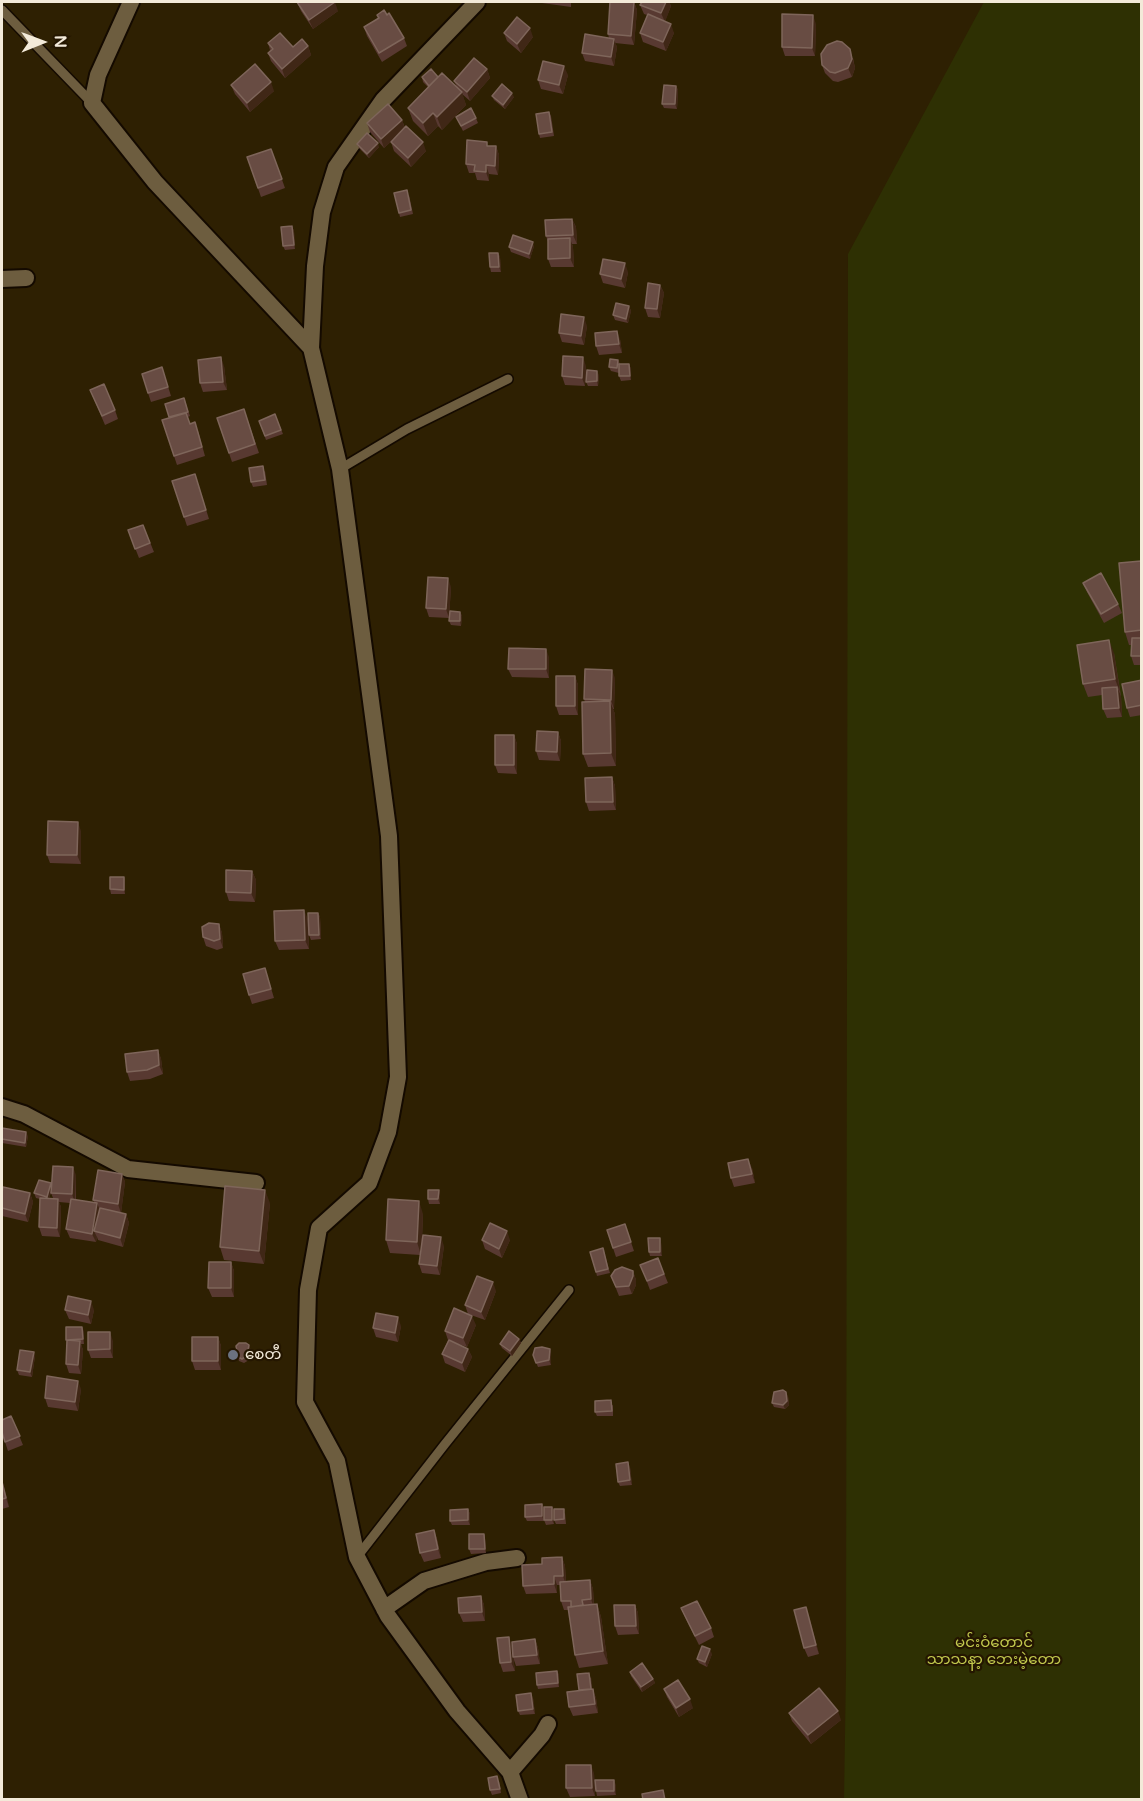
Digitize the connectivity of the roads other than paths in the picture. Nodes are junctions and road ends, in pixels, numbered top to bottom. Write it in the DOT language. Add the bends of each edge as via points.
graph roads {
  1 [pos="131,2"];
  2 [pos="477,2"];
  3 [pos="2,10"];
  4 [pos="92,104"];
  5 [pos="26,278"];
  6 [pos="2,279"];
  7 [pos="311,348"];
  8 [pos="508,379"];
  9 [pos="340,469"];
  10 [pos="2,1107"];
  11 [pos="256,1183"];
  12 [pos="569,1290"];
  13 [pos="357,1557"];
  14 [pos="517,1558"];
  15 [pos="384,1609"];
  16 [pos="548,1724"];
  17 [pos="510,1772"];
  18 [pos="520,1800"];
  1 -- 4 [label="street" via="98,75"];
  2 -- 7 [label="street" via="383,100 336,167 321,223 315,266"];
  3 -- 4 [label="lane"];
  4 -- 7 [label="street" via="155,182"];
  5 -- 6 [label="street"];
  7 -- 9 [label="street"];
  8 -- 9 [label="lane" via="407,429"];
  9 -- 13 [label="street" via="388,836 398,1077 388,1132 369,1183 319,1228 308,1290 305,1402 337,1461"];
  10 -- 11 [label="street" via="24,1114 128,1169"];
  12 -- 13 [label="lane"];
  13 -- 15 [label="street"];
  14 -- 15 [label="street" via="486,1562 424,1581"];
  15 -- 17 [label="street" via="457,1711"];
  16 -- 17 [label="street"];
  17 -- 18 [label="street"];
}
